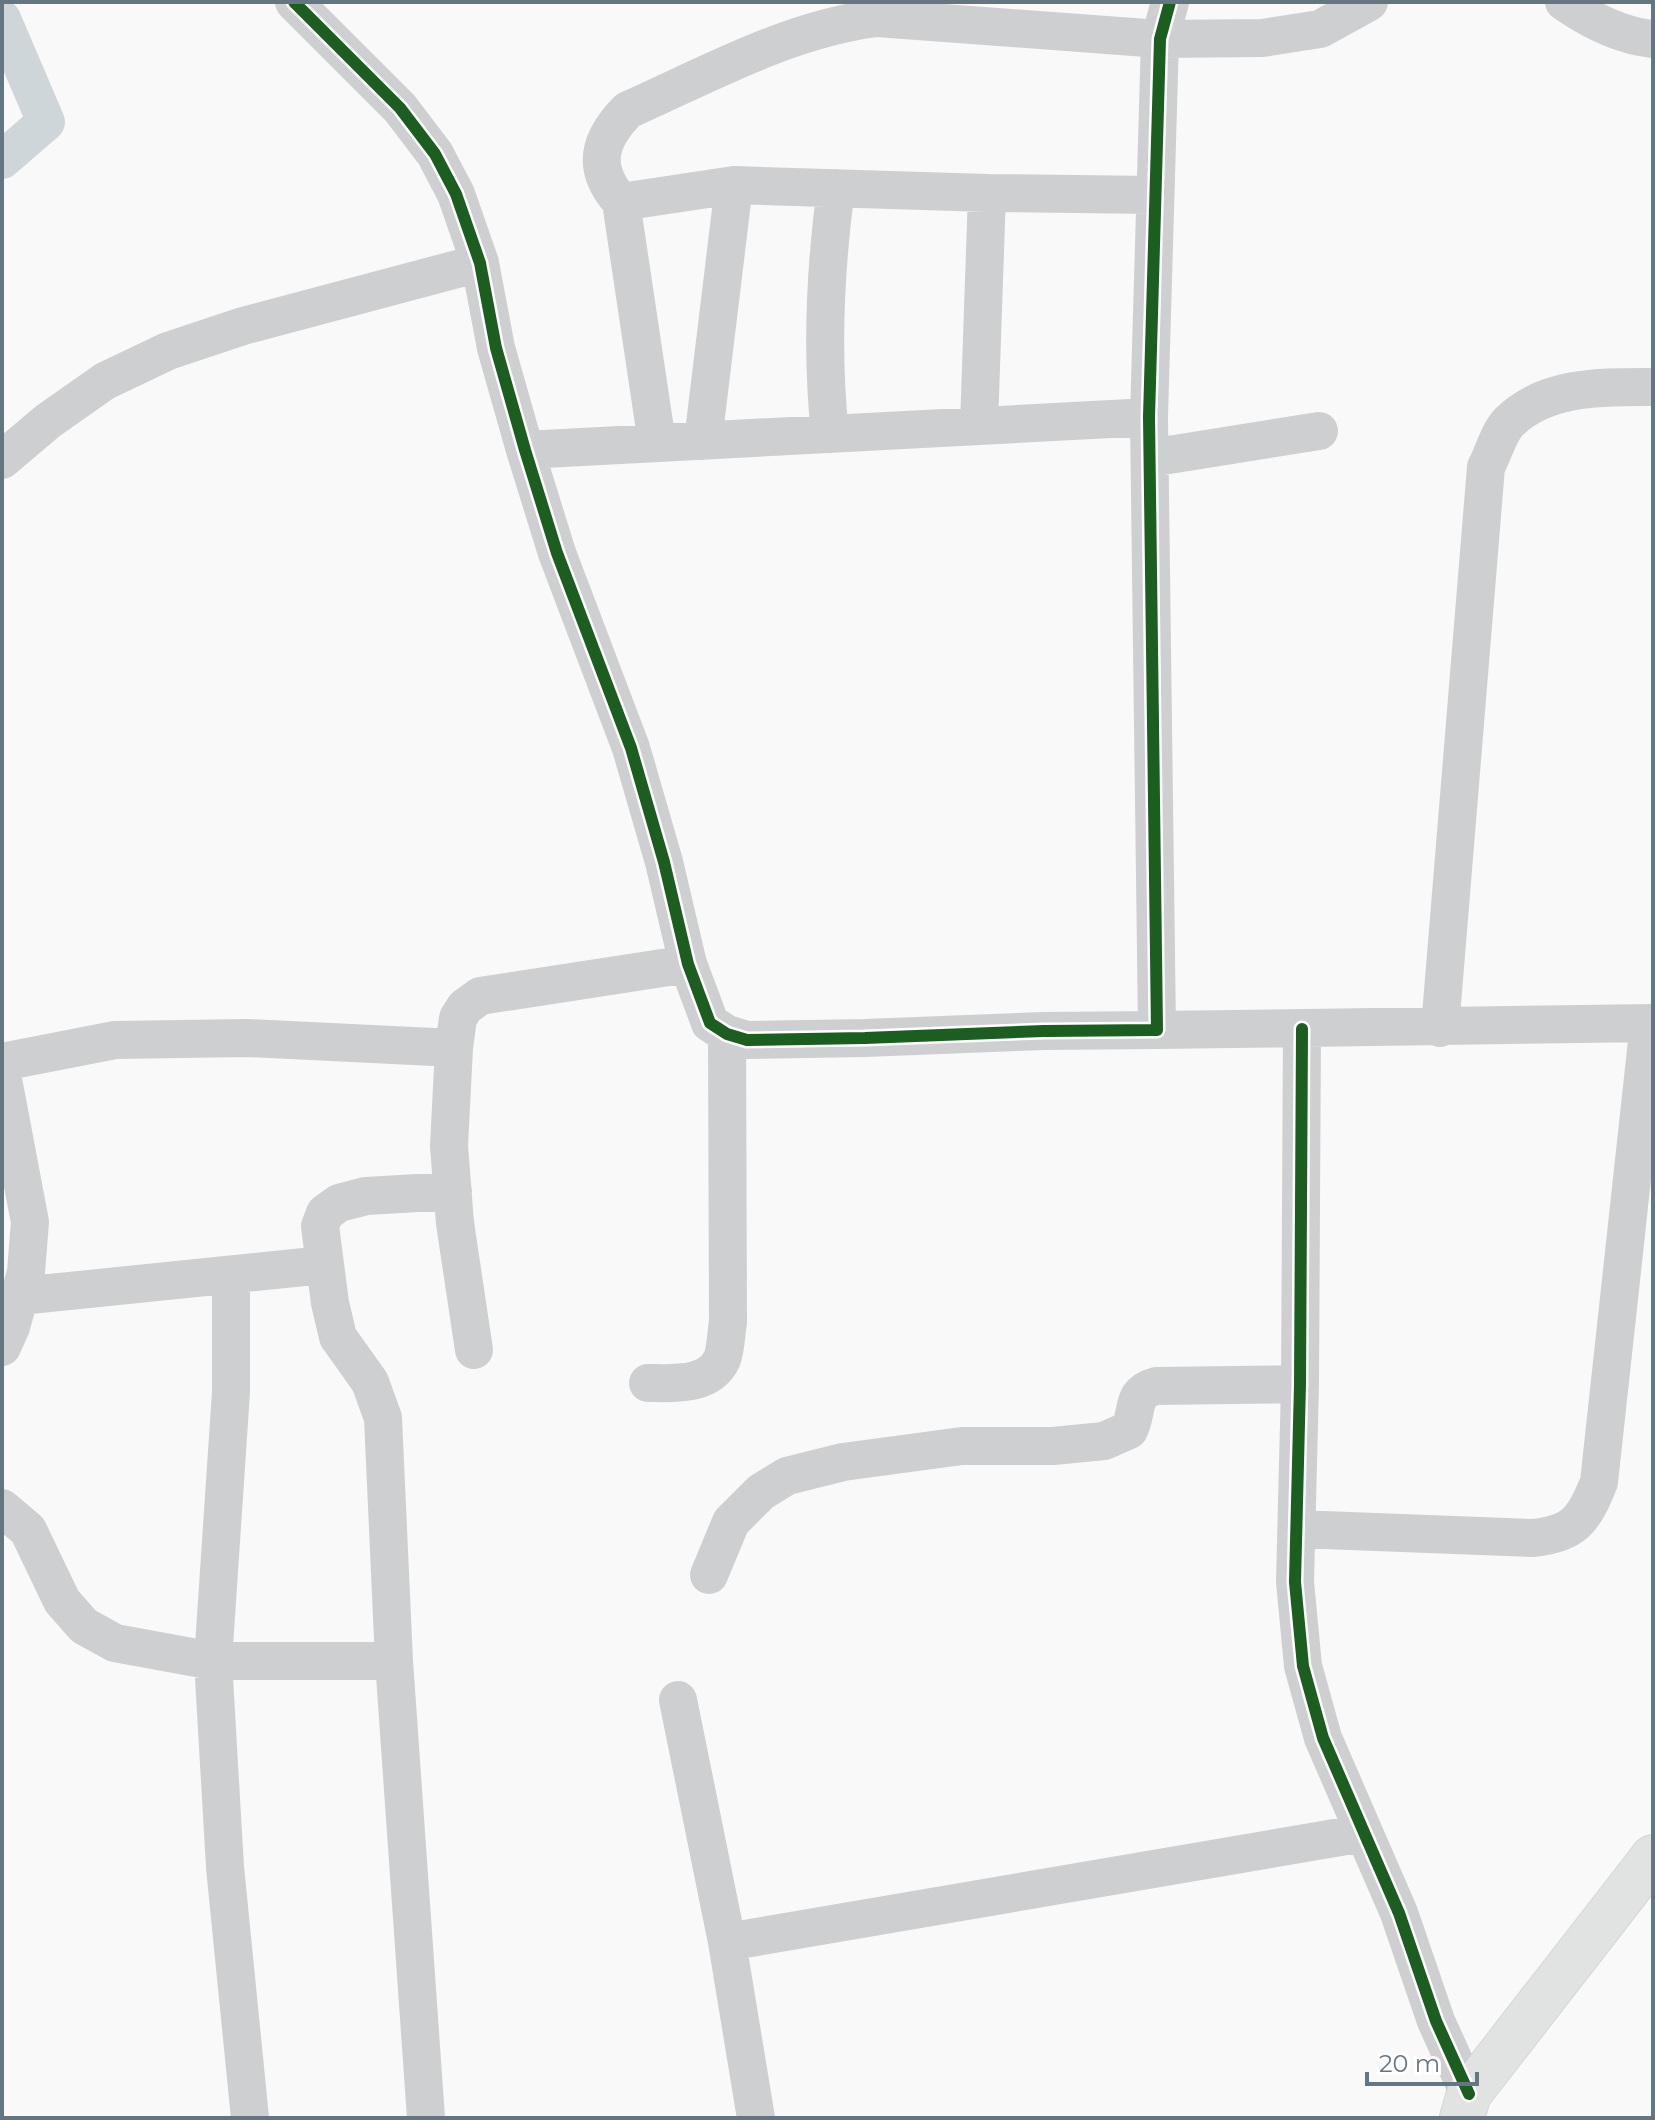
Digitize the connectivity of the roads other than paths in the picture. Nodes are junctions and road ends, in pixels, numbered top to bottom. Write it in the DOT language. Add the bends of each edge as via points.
graph roads {
  1 [pos="294,2"];
  2 [pos="1170,2"];
  3 [pos="1369,2"];
  4 [pos="1564,2"];
  5 [pos="1160,39"];
  6 [pos="1653,39"];
  7 [pos="734,185"];
  8 [pos="836,188"];
  9 [pos="987,193"];
  10 [pos="1155,195"];
  11 [pos="621,202"];
  12 [pos="480,263"];
  13 [pos="1653,387"];
  14 [pos="1149,417"];
  15 [pos="979,426"];
  16 [pos="1319,431"];
  17 [pos="830,434"];
  18 [pos="703,441"];
  19 [pos="657,443"];
  20 [pos="525,450"];
  21 [pos="1150,458"];
  22 [pos="2,460"];
  23 [pos="688,964"];
  24 [pos="1651,1023"];
  25 [pos="1440,1028"];
  26 [pos="1302,1029"];
  27 [pos="1157,1030"];
  28 [pos="727,1034"];
  29 [pos="454,1048"];
  30 [pos="2,1062"];
  31 [pos="2,1074"];
  32 [pos="453,1191"];
  33 [pos="324,1265"];
  34 [pos="231,1276"];
  35 [pos="20,1296"];
  36 [pos="2,1347"];
  37 [pos="474,1350"];
  38 [pos="648,1383"];
  39 [pos="1300,1384"];
  40 [pos="2,1508"];
  41 [pos="1297,1529"];
  42 [pos="709,1575"];
  43 [pos="213,1661"];
  44 [pos="394,1661"];
  45 [pos="678,1700"];
  46 [pos="1364,1833"];
  47 [pos="1653,1857"];
  48 [pos="727,1942"];
  49 [pos="1465,2106"];
  50 [pos="250,2118"];
  51 [pos="426,2118"];
  52 [pos="756,2118"];
  1 -- 12 [label="street" via="400,108 435,154 456,194"];
  2 -- 5 [label="street"];
  3 -- 5 [label="street" via="1320,29 1262,38"];
  4 -- 6 [label="street" via="1586,17"];
  5 -- 10 [label="street"];
  5 -- 11 [label="street" via="877,18 837,23 778,43 628,110 610,128 601,160 606,185"];
  7 -- 8 [label="street"];
  7 -- 11 [label="street"];
  7 -- 18 [label="street"];
  8 -- 9 [label="street"];
  8 -- 17 [label="street" via="824,322"];
  9 -- 10 [label="street"];
  9 -- 15 [label="street"];
  10 -- 14 [label="street"];
  11 -- 19 [label="street"];
  12 -- 20 [label="street" via="496,348"];
  12 -- 22 [label="street" via="168,351 105,381"];
  13 -- 25 [label="street" via="1601,387 1544,398 1507,423 1486,467"];
  14 -- 15 [label="street"];
  14 -- 21 [label="street"];
  15 -- 17 [label="street"];
  16 -- 21 [label="street"];
  17 -- 18 [label="street"];
  18 -- 19 [label="street"];
  19 -- 20 [label="street"];
  20 -- 23 [label="street" via="557,553 631,748"];
  21 -- 27 [label="street"];
  23 -- 28 [label="street" via="710,1023"];
  23 -- 29 [label="street" via="480,996 458,1018"];
  24 -- 25 [label="street"];
  24 -- 41 [label="street" via="1599,1482 1589,1507 1576,1525 1556,1536 1533,1538"];
  25 -- 26 [label="street"];
  26 -- 27 [label="street"];
  26 -- 39 [label="street"];
  27 -- 28 [label="street" via="747,1040"];
  28 -- 38 [label="street" via="728,1322 722,1360 708,1376 684,1383"];
  29 -- 30 [label="street" via="247,1038 115,1040"];
  29 -- 32 [label="street" via="449,1146"];
  31 -- 35 [label="street" via="30,1222"];
  32 -- 33 [label="street" via="366,1196 339,1203 325,1213 320,1226"];
  32 -- 37 [label="street"];
  33 -- 34 [label="street"];
  33 -- 44 [label="street" via="338,1337 370,1382 383,1418"];
  34 -- 35 [label="street"];
  34 -- 43 [label="street" via="231,1392"];
  35 -- 36 [label="street"];
  39 -- 41 [label="street"];
  39 -- 42 [label="street" via="1156,1386 1138,1396 1129,1430 1104,1441 962,1446 843,1462 787,1476 761,1492 731,1522"];
  40 -- 43 [label="street" via="28,1530 62,1601 84,1626 115,1643"];
  41 -- 46 [label="street" via="1295,1582 1303,1666 1323,1738"];
  43 -- 44 [label="street"];
  43 -- 50 [label="street" via="225,1867"];
  44 -- 51 [label="street"];
  45 -- 48 [label="street"];
  46 -- 48 [label="street"];
  46 -- 49 [label="street" via="1399,1913"];
  47 -- 49 [label="main road"];
  48 -- 52 [label="street"];
}
